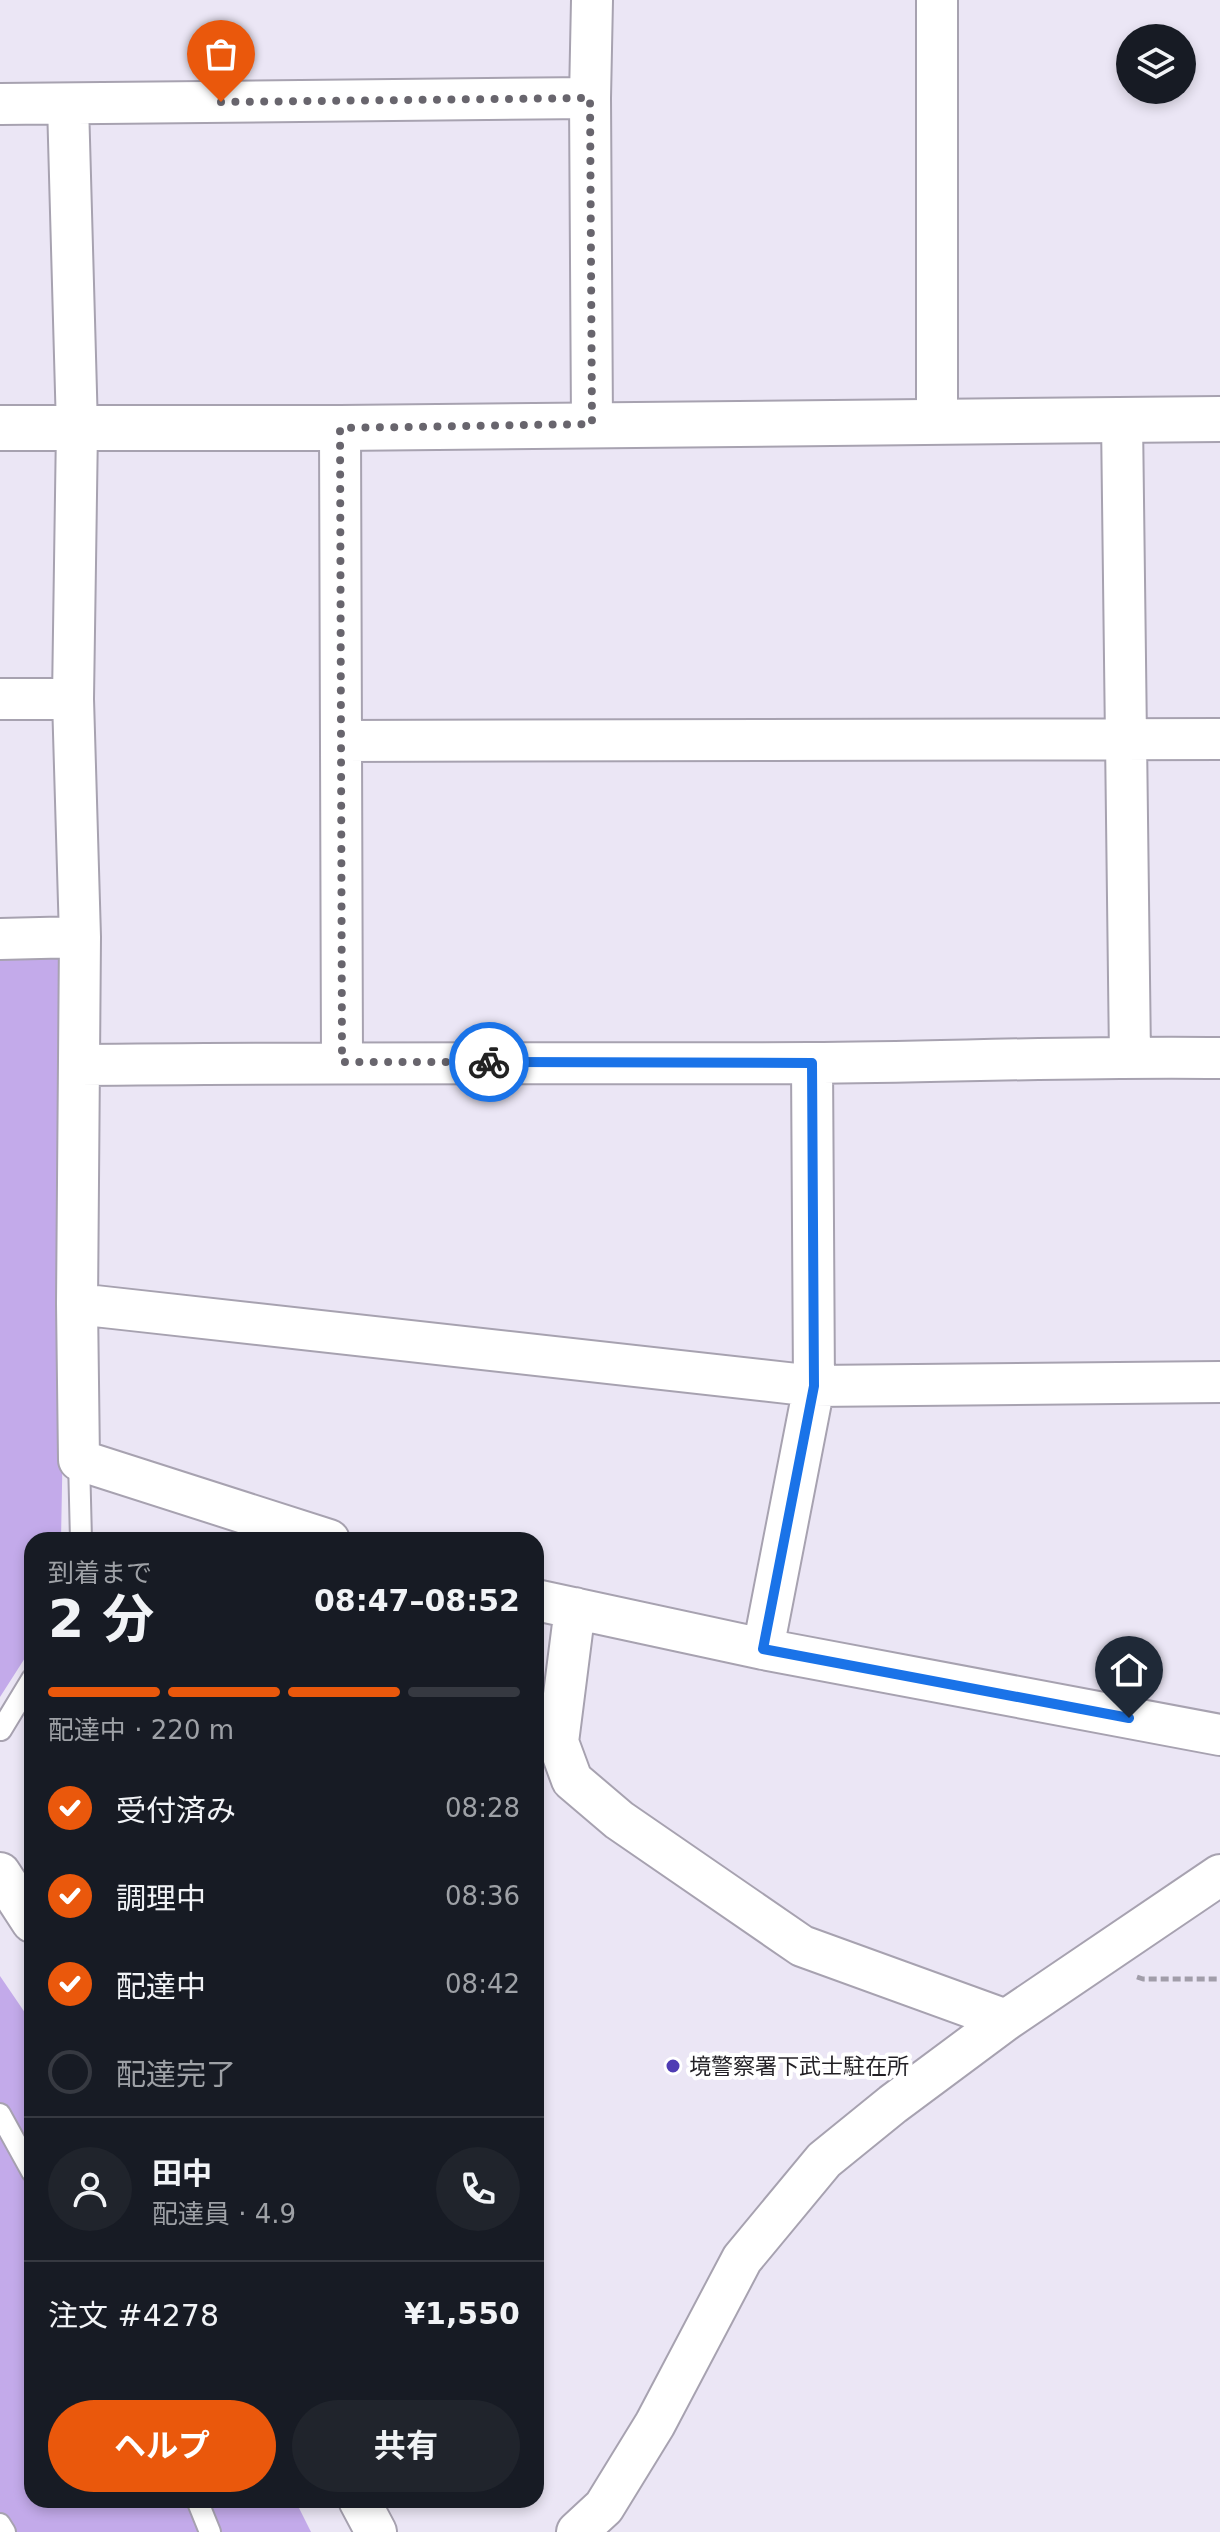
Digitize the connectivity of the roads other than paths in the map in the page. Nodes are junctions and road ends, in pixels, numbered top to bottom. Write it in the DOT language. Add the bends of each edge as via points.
graph roads {
  1 [pos="592,0"];
  2 [pos="937,0"];
  3 [pos="590,98"];
  4 [pos="0,104"];
  5 [pos="68,104"];
  6 [pos="1220,419"];
  7 [pos="1122,420"];
  8 [pos="937,421"];
  9 [pos="592,424"];
  10 [pos="0,428"];
  11 [pos="77,428"];
  12 [pos="340,428"];
  13 [pos="0,699"];
  14 [pos="73,699"];
  15 [pos="1220,739"];
  16 [pos="1127,740"];
  17 [pos="341,741"];
  18 [pos="80,937"];
  19 [pos="0,939"];
  20 [pos="1130,1057"];
  21 [pos="1220,1058"];
  22 [pos="342,1062"];
  23 [pos="812,1063"];
  24 [pos="79,1065"];
  25 [pos="77,1304"];
  26 [pos="1220,1382"];
  27 [pos="814,1386"];
  28 [pos="79,1460"];
  29 [pos="81,1532"];
  30 [pos="304,1532"];
  31 [pos="544,1602"];
  32 [pos="575,1608"];
  33 [pos="763,1649"];
  34 [pos="24,1692"];
  35 [pos="1,1730"];
  36 [pos="1220,1735"];
  37 [pos="0,1873"];
  38 [pos="1220,1875"];
  39 [pos="24,1910"];
  40 [pos="1006,2020"];
  41 [pos="0,2114"];
  42 [pos="24,2158"];
  43 [pos="200,2508"];
  44 [pos="363,2508"];
  45 [pos="0,2524"];
  46 [pos="5,2532"];
  47 [pos="210,2532"];
  48 [pos="376,2532"];
  49 [pos="577,2532"];
  1 -- 3 [label="street"];
  2 -- 8 [label="street"];
  3 -- 5 [label="street"];
  3 -- 9 [label="street"];
  4 -- 5 [label="street"];
  5 -- 11 [label="street"];
  6 -- 7 [label="street"];
  7 -- 8 [label="street"];
  7 -- 16 [label="street"];
  8 -- 9 [label="street"];
  9 -- 12 [label="street"];
  10 -- 11 [label="street"];
  11 -- 12 [label="street"];
  11 -- 14 [label="street"];
  12 -- 17 [label="street"];
  13 -- 14 [label="street"];
  14 -- 18 [label="street"];
  15 -- 16 [label="street"];
  16 -- 17 [label="street"];
  16 -- 20 [label="street"];
  17 -- 22 [label="street"];
  18 -- 19 [label="street"];
  18 -- 24 [label="street"];
  20 -- 21 [label="street"];
  20 -- 23 [label="street"];
  22 -- 23 [label="street"];
  22 -- 24 [label="street"];
  23 -- 27 [label="street"];
  24 -- 25 [label="street"];
  25 -- 27 [label="street"];
  25 -- 28 [label="street"];
  26 -- 27 [label="street"];
  27 -- 33 [label="street"];
  28 -- 29 [label="lane"];
  28 -- 30 [label="street"];
  31 -- 32 [label="street"];
  32 -- 33 [label="street"];
  32 -- 40 [label="street" via="558,1742 572,1780 619,1820 802,1946"];
  33 -- 36 [label="street"];
  34 -- 35 [label="lane"];
  37 -- 39 [label="street"];
  38 -- 40 [label="street"];
  40 -- 49 [label="street" via="824,2160 782,2208 742,2259 655,2424 604,2507"];
  41 -- 42 [label="lane"];
  43 -- 47 [label="lane"];
  44 -- 48 [label="street"];
  45 -- 46 [label="lane"];
}
